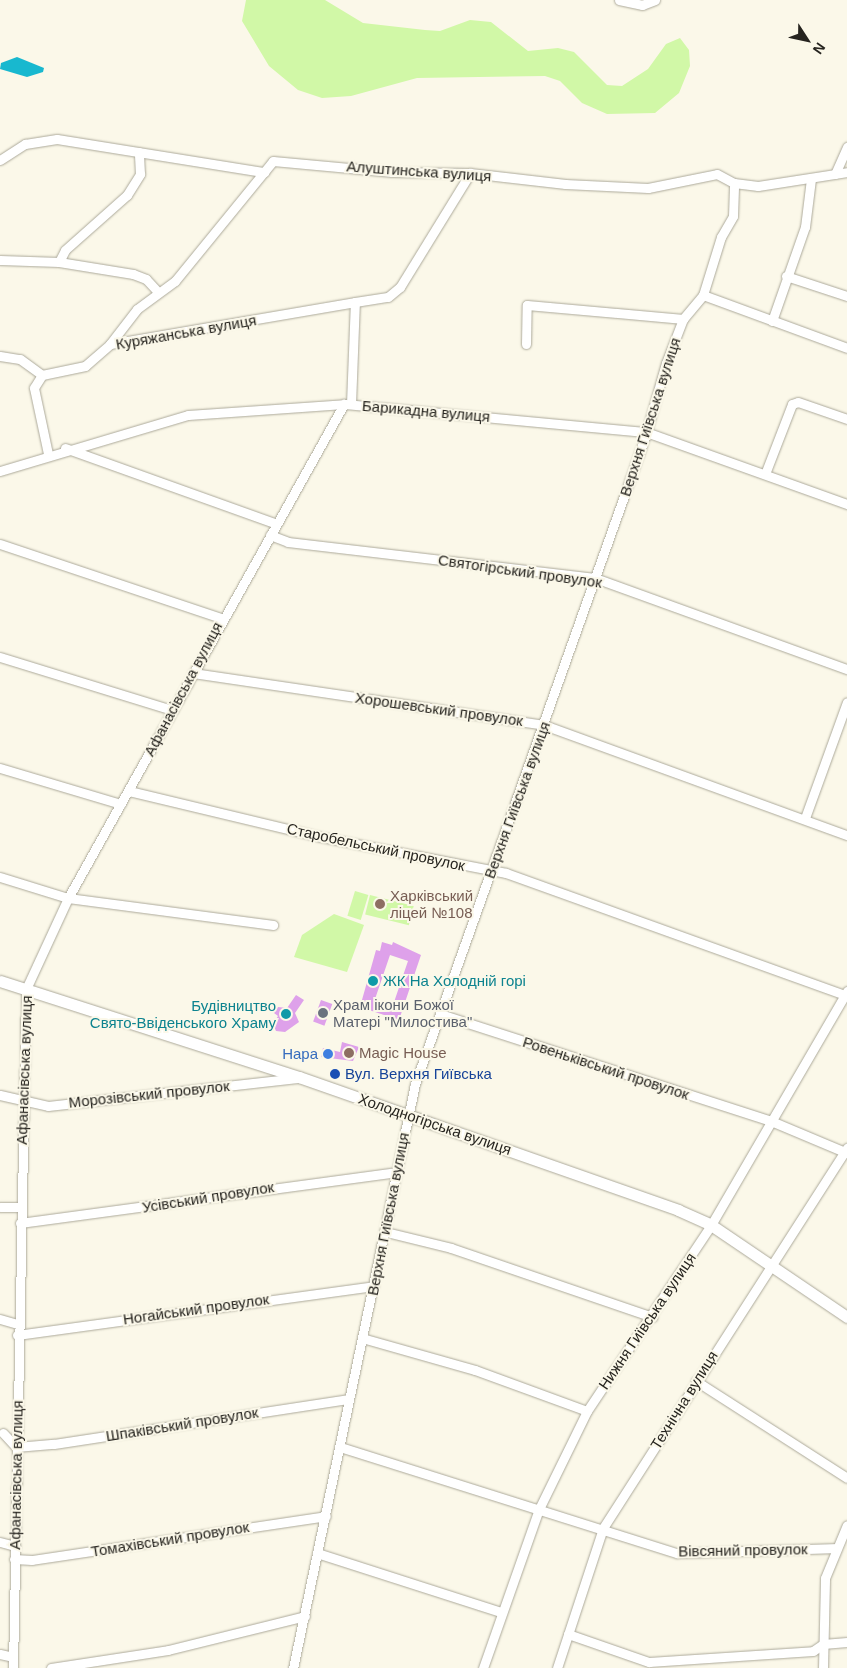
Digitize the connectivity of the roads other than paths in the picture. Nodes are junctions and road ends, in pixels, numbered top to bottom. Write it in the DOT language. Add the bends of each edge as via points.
graph roads {
  1 [pos="619,0"];
  2 [pos="655,0"];
  3 [pos="847,147"];
  4 [pos="140,152"];
  5 [pos="0,160"];
  6 [pos="264,172"];
  7 [pos="847,172"];
  8 [pos="470,173"];
  9 [pos="835,174"];
  10 [pos="812,178"];
  11 [pos="734,183"];
  12 [pos="0,260"];
  13 [pos="59,262"];
  14 [pos="786,276"];
  15 [pos="157,291"];
  16 [pos="703,295"];
  17 [pos="847,296"];
  18 [pos="355,302"];
  19 [pos="683,320"];
  20 [pos="772,321"];
  21 [pos="110,344"];
  22 [pos="526,344"];
  23 [pos="847,348"];
  24 [pos="0,356"];
  25 [pos="42,376"];
  26 [pos="348,404"];
  27 [pos="847,419"];
  28 [pos="646,432"];
  29 [pos="65,448"];
  30 [pos="48,454"];
  31 [pos="0,471"];
  32 [pos="766,474"];
  33 [pos="847,504"];
  34 [pos="276,523"];
  35 [pos="270,535"];
  36 [pos="0,544"];
  37 [pos="595,578"];
  38 [pos="221,618"];
  39 [pos="0,657"];
  40 [pos="847,669"];
  41 [pos="192,673"];
  42 [pos="847,702"];
  43 [pos="172,710"];
  44 [pos="544,725"];
  45 [pos="0,768"];
  46 [pos="129,790"];
  47 [pos="120,804"];
  48 [pos="805,818"];
  49 [pos="847,835"];
  50 [pos="493,869"];
  51 [pos="0,877"];
  52 [pos="68,898"];
  53 [pos="273,925"];
  54 [pos="0,981"];
  55 [pos="26,989"];
  56 [pos="846,993"];
  57 [pos="843,1007"];
  58 [pos="440,1014"];
  59 [pos="299,1077"];
  60 [pos="0,1095"];
  61 [pos="21,1102"];
  62 [pos="408,1114"];
  63 [pos="772,1120"];
  64 [pos="846,1151"];
  65 [pos="396,1172"];
  66 [pos="0,1207"];
  67 [pos="20,1207"];
  68 [pos="20,1223"];
  69 [pos="711,1225"];
  70 [pos="386,1232"];
  71 [pos="770,1264"];
  72 [pos="374,1286"];
  73 [pos="652,1317"];
  74 [pos="847,1317"];
  75 [pos="0,1320"];
  76 [pos="17,1324"];
  77 [pos="17,1334"];
  78 [pos="362,1338"];
  79 [pos="696,1381"];
  80 [pos="348,1399"];
  81 [pos="588,1411"];
  82 [pos="16,1422"];
  83 [pos="2,1433"];
  84 [pos="16,1447"];
  85 [pos="340,1447"];
  86 [pos="847,1478"];
  87 [pos="539,1508"];
  88 [pos="326,1516"];
  89 [pos="847,1524"];
  90 [pos="603,1528"];
  91 [pos="845,1535"];
  92 [pos="0,1542"];
  93 [pos="15,1546"];
  94 [pos="834,1548"];
  95 [pos="316,1553"];
  96 [pos="14,1559"];
  97 [pos="501,1612"];
  98 [pos="304,1616"];
  99 [pos="568,1634"];
  100 [pos="847,1642"];
  101 [pos="823,1644"];
  102 [pos="0,1654"];
  103 [pos="13,1657"];
  104 [pos="294,1666"];
  105 [pos="13,1668"];
  106 [pos="51,1668"];
  107 [pos="304,1668"];
  108 [pos="482,1668"];
  109 [pos="557,1668"];
  110 [pos="823,1668"];
  1 -- 2 [label="street" via="642,5"];
  3 -- 9 [label="street"];
  4 -- 5 [label="street" via="57,140 25,144"];
  4 -- 6 [label="street"];
  4 -- 13 [label="street" via="140,174 127,195 65,250"];
  6 -- 8 [label="street, Алуштинська вулиця" via="273,161 392,172"];
  6 -- 15 [label="street" via="175,281"];
  7 -- 9 [label="street, Алуштинська вулиця"];
  8 -- 11 [label="street, Алуштинська вулиця" via="533,182 648,188 700,174 717,174"];
  8 -- 18 [label="street" via="400,287 388,297"];
  9 -- 10 [label="street, Алуштинська вулиця"];
  10 -- 11 [label="street, Алуштинська вулиця" via="758,186"];
  10 -- 14 [label="street" via="805,227"];
  11 -- 16 [label="street, Верхня Гиївська вулиця" via="733,216 720,237"];
  12 -- 13 [label="street"];
  13 -- 15 [label="street" via="133,274 146,278"];
  14 -- 17 [label="street"];
  14 -- 20 [label="street"];
  15 -- 21 [label="street"];
  16 -- 19 [label="street, Верхня Гиївська вулиця"];
  16 -- 20 [label="street"];
  18 -- 21 [label="street, Куряжанська вулиця"];
  18 -- 26 [label="street, Афанасівська вулиця"];
  19 -- 22 [label="street" via="527,306"];
  19 -- 28 [label="street, Верхня Гиївська вулиця"];
  20 -- 23 [label="street"];
  21 -- 25 [label="street, Куряжанська вулиця" via="85,366"];
  24 -- 25 [label="street" via="20,359"];
  25 -- 30 [label="street" via="34,388"];
  26 -- 28 [label="street, Барикадна вулиця"];
  26 -- 29 [label="street, Барикадна вулиця" via="188,415"];
  26 -- 34 [label="street, Афанасівська вулиця"];
  27 -- 32 [label="street" via="798,402 792,404"];
  28 -- 32 [label="street, Барикадна вулиця"];
  28 -- 37 [label="street, Верхня Гиївська вулиця"];
  29 -- 30 [label="street, Барикадна вулиця"];
  29 -- 34 [label="street"];
  30 -- 31 [label="street, Барикадна вулиця"];
  32 -- 33 [label="street, Барикадна вулиця"];
  34 -- 35 [label="street, Афанасівська вулиця"];
  35 -- 37 [label="street, Святогірський провулок" via="288,542"];
  35 -- 38 [label="street, Афанасівська вулиця"];
  36 -- 38 [label="street"];
  37 -- 40 [label="street, Святогірський провулок"];
  37 -- 44 [label="street, Верхня Гиївська вулиця"];
  38 -- 41 [label="street, Афанасівська вулиця"];
  39 -- 43 [label="street"];
  41 -- 43 [label="street, Афанасівська вулиця"];
  41 -- 44 [label="street, Хорошевський провулок"];
  42 -- 48 [label="street"];
  43 -- 46 [label="street, Афанасівська вулиця"];
  44 -- 48 [label="street, Хорошевський провулок"];
  44 -- 50 [label="street, Верхня Гиївська вулиця"];
  45 -- 47 [label="street"];
  46 -- 47 [label="street, Афанасівська вулиця"];
  46 -- 50 [label="street, Старобельський провулок" via="321,837"];
  47 -- 52 [label="street, Афанасівська вулиця"];
  48 -- 49 [label="street, Хорошевський провулок"];
  50 -- 56 [label="street, Старобельський провулок"];
  50 -- 58 [label="street, Верхня Гиївська вулиця"];
  51 -- 52 [label="street"];
  52 -- 53 [label="street"];
  52 -- 55 [label="street, Афанасівська вулиця"];
  54 -- 55 [label="main road, Холодногірська вулиця"];
  55 -- 59 [label="main road, Холодногірська вулиця"];
  55 -- 61 [label="street, Афанасівська вулиця"];
  56 -- 57 [label="street, Нижня Гиївська вулиця"];
  57 -- 63 [label="street, Нижня Гиївська вулиця"];
  58 -- 62 [label="street, Верхня Гиївська вулиця"];
  58 -- 63 [label="street, Ровеньківський провулок"];
  59 -- 61 [label="street, Морозівський провулок" via="48,1106"];
  59 -- 62 [label="main road, Холодногірська вулиця"];
  60 -- 61 [label="street, Морозівський провулок"];
  61 -- 67 [label="street, Афанасівська вулиця"];
  62 -- 65 [label="street, Верхня Гиївська вулиця"];
  62 -- 69 [label="main road, Холодногірська вулиця"];
  63 -- 64 [label="street, Ровеньківський провулок"];
  63 -- 69 [label="street, Нижня Гиївська вулиця"];
  64 -- 71 [label="street, Технічна вулиця"];
  65 -- 68 [label="street, Усівський провулок"];
  65 -- 70 [label="street, Верхня Гиївська вулиця"];
  66 -- 67 [label="street"];
  67 -- 68 [label="street, Афанасівська вулиця"];
  68 -- 76 [label="street, Афанасівська вулиця"];
  69 -- 71 [label="main road, Холодногірська вулиця"];
  69 -- 73 [label="street, Нижня Гиївська вулиця"];
  70 -- 72 [label="street, Верхня Гиївська вулиця"];
  70 -- 73 [label="street" via="450,1248"];
  71 -- 74 [label="main road, Холодногірська вулиця"];
  71 -- 79 [label="street, Технічна вулиця"];
  72 -- 77 [label="street, Ногайський провулок"];
  72 -- 78 [label="street, Верхня Гиївська вулиця"];
  73 -- 81 [label="street, Нижня Гиївська вулиця"];
  75 -- 76 [label="street"];
  76 -- 77 [label="street, Афанасівська вулиця"];
  77 -- 82 [label="street, Афанасівська вулиця"];
  78 -- 80 [label="street, Верхня Гиївська вулиця"];
  78 -- 81 [label="street" via="475,1370"];
  79 -- 86 [label="street"];
  79 -- 90 [label="street, Технічна вулиця"];
  80 -- 84 [label="street, Шпаківський провулок"];
  80 -- 85 [label="street, Верхня Гиївська вулиця"];
  81 -- 87 [label="street, Нижня Гиївська вулиця"];
  82 -- 83 [label="street"];
  82 -- 84 [label="street, Афанасівська вулиця"];
  83 -- 84 [label="street"];
  84 -- 93 [label="street, Афанасівська вулиця"];
  85 -- 87 [label="street, Вівсяний провулок"];
  85 -- 88 [label="street, Верхня Гиївська вулиця"];
  87 -- 90 [label="street, Вівсяний провулок"];
  87 -- 97 [label="street, Нижня Гиївська вулиця"];
  88 -- 95 [label="street, Верхня Гиївська вулиця"];
  88 -- 96 [label="street, Томахівський провулок" via="32,1560"];
  89 -- 91 [label="street"];
  90 -- 94 [label="street, Вівсяний провулок" via="677,1553"];
  90 -- 99 [label="street, Технічна вулиця"];
  91 -- 94 [label="street"];
  92 -- 93 [label="street"];
  93 -- 96 [label="street, Афанасівська вулиця"];
  94 -- 101 [label="street" via="821,1612"];
  95 -- 97 [label="street"];
  95 -- 98 [label="street, Верхня Гиївська вулиця"];
  96 -- 103 [label="street, Афанасівська вулиця"];
  97 -- 108 [label="street, Нижня Гиївська вулиця"];
  98 -- 104 [label="street, Верхня Гиївська вулиця"];
  98 -- 106 [label="street" via="168,1650"];
  99 -- 101 [label="street" via="649,1662 814,1651"];
  99 -- 109 [label="street, Технічна вулиця"];
  100 -- 101 [label="street"];
  101 -- 110 [label="street"];
  102 -- 103 [label="street"];
  103 -- 105 [label="street, Афанасівська вулиця"];
  104 -- 107 [label="street"];
}
